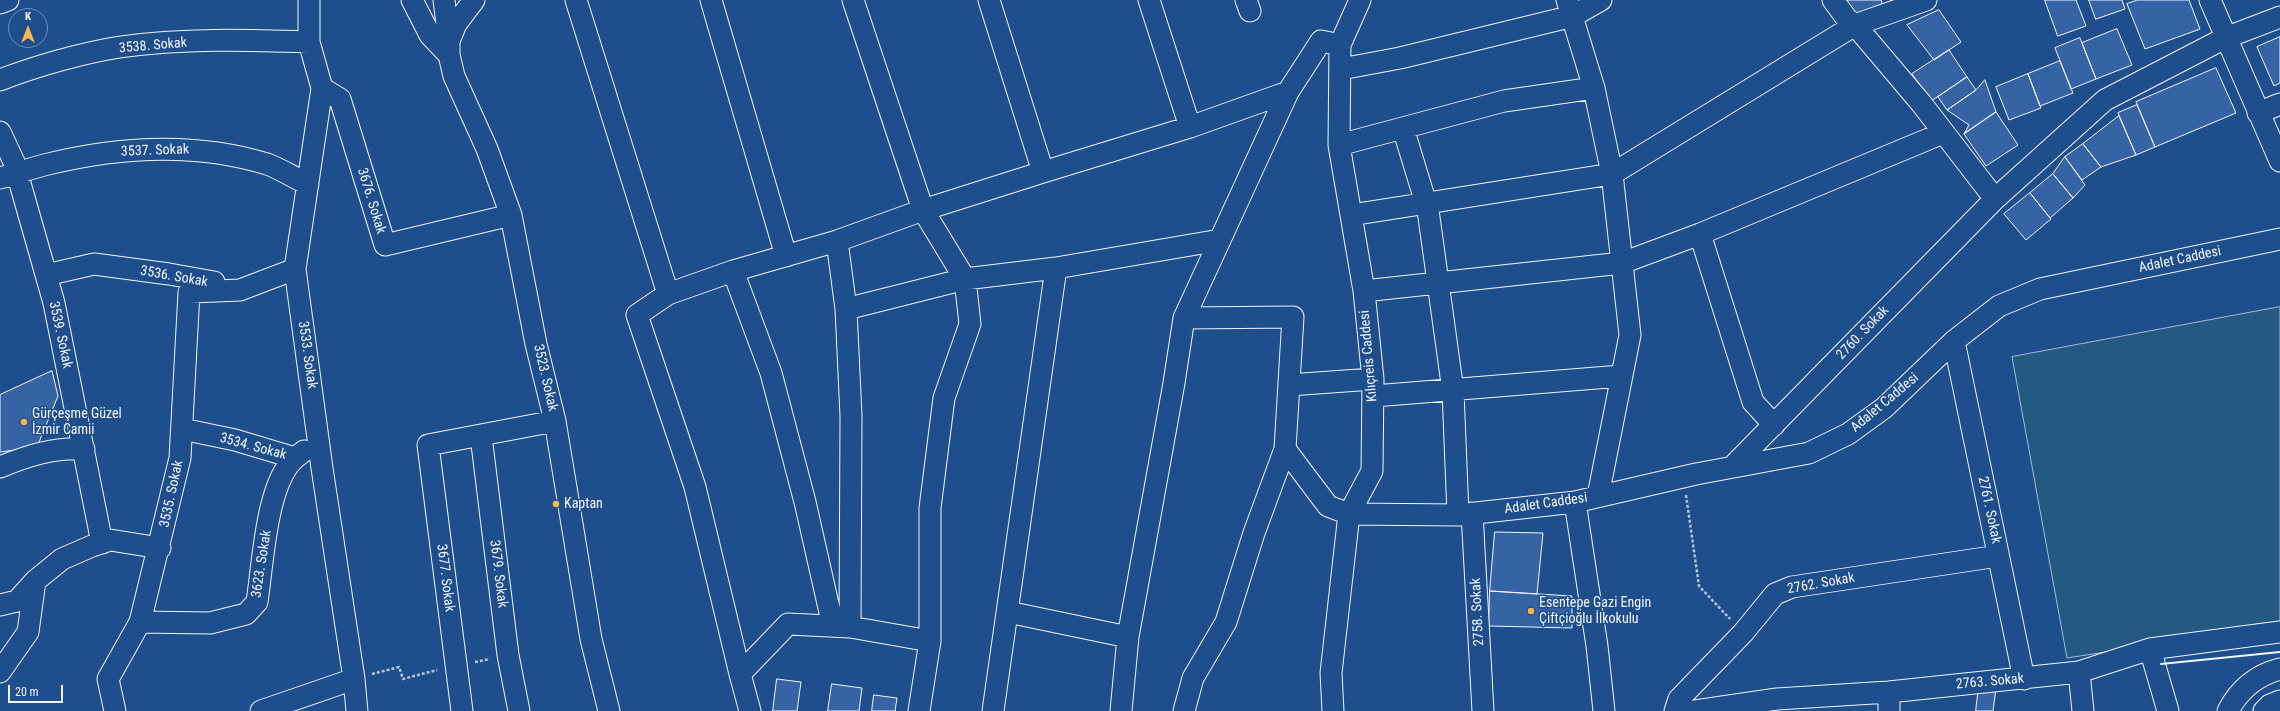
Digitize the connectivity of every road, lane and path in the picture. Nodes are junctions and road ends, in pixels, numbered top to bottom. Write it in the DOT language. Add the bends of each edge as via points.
graph roads {
  1 [pos="8,0"];
  2 [pos="309,0"];
  3 [pos="412,0"];
  4 [pos="444,0"];
  5 [pos="474,0"];
  6 [pos="576,0"];
  7 [pos="711,0"];
  8 [pos="853,0"];
  9 [pos="989,0"];
  10 [pos="1150,0"];
  11 [pos="1360,0"];
  12 [pos="1601,0"];
  13 [pos="1833,0"];
  14 [pos="1926,0"];
  15 [pos="2210,0"];
  16 [pos="0,3"];
  17 [pos="1570,8"];
  18 [pos="2280,17"];
  19 [pos="1856,25"];
  20 [pos="2225,38"];
  21 [pos="309,42"];
  22 [pos="1340,45"];
  23 [pos="449,48"];
  24 [pos="1341,69"];
  25 [pos="0,80"];
  26 [pos="322,88"];
  27 [pos="1594,88"];
  28 [pos="1288,92"];
  29 [pos="2280,104"];
  30 [pos="2258,113"];
  31 [pos="1190,127"];
  32 [pos="1403,128"];
  33 [pos="0,132"];
  34 [pos="1943,133"];
  35 [pos="1339,145"];
  36 [pos="2280,161"];
  37 [pos="1043,172"];
  38 [pos="1612,174"];
  39 [pos="9,176"];
  40 [pos="308,184"];
  41 [pos="1995,199"];
  42 [pos="1425,202"];
  43 [pos="923,210"];
  44 [pos="511,215"];
  45 [pos="1351,216"];
  46 [pos="1700,234"];
  47 [pos="1220,240"];
  48 [pos="2280,240"];
  49 [pos="837,241"];
  50 [pos="786,256"];
  51 [pos="1622,263"];
  52 [pos="1056,268"];
  53 [pos="295,269"];
  54 [pos="733,271"];
  55 [pos="46,275"];
  56 [pos="966,280"];
  57 [pos="1438,283"];
  58 [pos="217,291"];
  59 [pos="1364,291"];
  60 [pos="668,294"];
  61 [pos="846,309"];
  62 [pos="1184,318"];
  63 [pos="1954,341"];
  64 [pos="1621,376"];
  65 [pos="1289,385"];
  66 [pos="1374,388"];
  67 [pos="1453,391"];
  68 [pos="555,421"];
  69 [pos="1774,425"];
  70 [pos="182,429"];
  71 [pos="481,436"];
  72 [pos="318,438"];
  73 [pos="84,449"];
  74 [pos="1285,449"];
  75 [pos="295,458"];
  76 [pos="0,467"];
  77 [pos="1732,467"];
  78 [pos="1683,477"];
  79 [pos="1598,496"];
  80 [pos="1575,502"];
  81 [pos="1349,514"];
  82 [pos="1465,514"];
  83 [pos="102,543"];
  84 [pos="160,548"];
  85 [pos="1998,556"];
  86 [pos="35,581"];
  87 [pos="0,604"];
  88 [pos="1008,612"];
  89 [pos="140,622"];
  90 [pos="842,626"];
  91 [pos="2280,632"];
  92 [pos="1743,633"];
  93 [pos="1128,637"];
  94 [pos="930,641"];
  95 [pos="2150,649"];
  96 [pos="508,655"];
  97 [pos="456,666"];
  98 [pos="2280,669"];
  99 [pos="0,672"];
  100 [pos="2079,672"];
  101 [pos="740,674"];
  102 [pos="354,679"];
  103 [pos="2024,679"];
  104 [pos="2280,701"];
  105 [pos="1889,702"];
  106 [pos="115,711"];
  107 [pos="261,711"];
  108 [pos="357,711"];
  109 [pos="462,711"];
  110 [pos="519,711"];
  111 [pos="609,711"];
  112 [pos="750,711"];
  113 [pos="919,711"];
  114 [pos="993,711"];
  115 [pos="1121,711"];
  116 [pos="1184,711"];
  117 [pos="1333,711"];
  118 [pos="1483,711"];
  119 [pos="1604,711"];
  120 [pos="1675,711"];
  121 [pos="1695,711"];
  122 [pos="2083,711"];
  123 [pos="2168,711"];
  124 [pos="2228,711"];
  125 [pos="2264,711"];
  1 -- 16 [label="street"];
  2 -- 21 [label="street, 3533. Sokak"];
  3 -- 23 [label="street" via="430,34"];
  4 -- 23 [label="street, 3523. Sokak"];
  5 -- 23 [label="street" via="456,24"];
  6 -- 60 [label="street"];
  7 -- 50 [label="street"];
  8 -- 43 [label="street"];
  9 -- 37 [label="street"];
  10 -- 31 [label="street"];
  11 -- 22 [label="street, Kılıçreis Caddesi"];
  12 -- 17 [label="street"];
  13 -- 19 [label="street" via="1847,19"];
  14 -- 19 [label="street"];
  15 -- 20 [label="street"];
  17 -- 24 [label="street" via="1400,58"];
  17 -- 27 [label="street"];
  18 -- 20 [label="street, 2760. Sokak"];
  19 -- 34 [label="street"];
  19 -- 38 [label="street"];
  20 -- 30 [label="street"];
  20 -- 41 [label="street, 2760. Sokak" via="2105,100"];
  21 -- 25 [label="street, 3538. Sokak" via="223,42 120,47 29,69"];
  21 -- 26 [label="street, 3533. Sokak"];
  22 -- 24 [label="street, Kılıçreis Caddesi"];
  22 -- 28 [label="street" via="1321,41"];
  23 -- 44 [label="street, 3523. Sokak" via="454,76 487,149"];
  24 -- 35 [label="street, Kılıçreis Caddesi"];
  26 -- 40 [label="street, 3533. Sokak"];
  26 -- 44 [label="street, 3676. Sokak" via="340,99 385,245"];
  27 -- 32 [label="street" via="1504,101"];
  27 -- 38 [label="street"];
  28 -- 31 [label="street"];
  28 -- 47 [label="street"];
  29 -- 30 [label="street"];
  30 -- 36 [label="street"];
  31 -- 37 [label="street"];
  32 -- 35 [label="street"];
  32 -- 42 [label="street, 2758. Sokak"];
  33 -- 39 [label="street, 3539. Sokak"];
  34 -- 41 [label="street"];
  34 -- 46 [label="street"];
  35 -- 45 [label="street, Kılıçreis Caddesi"];
  37 -- 43 [label="street"];
  38 -- 42 [label="street"];
  38 -- 51 [label="street"];
  39 -- 40 [label="street, 3537. Sokak" via="43,165 92,156 136,150 193,149 267,165"];
  39 -- 55 [label="street, 3539. Sokak"];
  40 -- 53 [label="street, 3533. Sokak"];
  41 -- 69 [label="street, 2760. Sokak"];
  42 -- 45 [label="street"];
  42 -- 57 [label="street, 2758. Sokak"];
  43 -- 49 [label="street"];
  43 -- 56 [label="street"];
  44 -- 68 [label="street, 3523. Sokak" via="536,344"];
  45 -- 59 [label="street, Kılıçreis Caddesi"];
  46 -- 51 [label="street"];
  46 -- 69 [label="street" via="1753,402"];
  47 -- 52 [label="street"];
  47 -- 62 [label="street"];
  48 -- 63 [label="street, Adalet Caddesi" via="2040,289 1999,306"];
  49 -- 50 [label="street"];
  49 -- 61 [label="street"];
  50 -- 54 [label="street"];
  51 -- 57 [label="street"];
  51 -- 64 [label="street" via="1630,335"];
  52 -- 56 [label="street"];
  52 -- 88 [label="street"];
  53 -- 58 [label="street, 3536. Sokak" via="240,290"];
  53 -- 72 [label="street, 3533. Sokak"];
  54 -- 60 [label="street"];
  54 -- 90 [label="street" via="771,373 805,502"];
  55 -- 58 [label="street, 3536. Sokak" via="94,264 214,282"];
  55 -- 73 [label="street, 3539. Sokak"];
  56 -- 61 [label="street"];
  56 -- 94 [label="street" via="970,324 944,398 930,508"];
  57 -- 59 [label="street"];
  57 -- 67 [label="street, 2758. Sokak"];
  58 -- 70 [label="street, 3535. Sokak" via="189,292"];
  59 -- 66 [label="street, Kılıçreis Caddesi"];
  60 -- 101 [label="street" via="637,315 695,487"];
  61 -- 90 [label="street" via="851,416"];
  62 -- 65 [label="street" via="1293,317"];
  62 -- 93 [label="street"];
  63 -- 77 [label="street, Adalet Caddesi" via="1884,408 1848,434 1809,453"];
  63 -- 85 [label="street, 2761. Sokak"];
  64 -- 67 [label="street"];
  64 -- 79 [label="street"];
  65 -- 66 [label="street"];
  65 -- 74 [label="street"];
  66 -- 67 [label="street"];
  66 -- 81 [label="street, Kılıçreis Caddesi" via="1372,471"];
  67 -- 82 [label="street, 2758. Sokak"];
  68 -- 71 [label="street"];
  68 -- 111 [label="street, 3523. Sokak" via="591,639"];
  69 -- 77 [label="street, 2760. Sokak"];
  70 -- 75 [label="street, 3534. Sokak" via="235,440"];
  70 -- 84 [label="street, 3535. Sokak" via="180,458"];
  71 -- 96 [label="street, 3679. Sokak"];
  71 -- 97 [label="street, 3677. Sokak" via="428,445"];
  72 -- 75 [label="street, 3534. Sokak"];
  72 -- 102 [label="street, 3533. Sokak"];
  73 -- 76 [label="street" via="70,448 33,454"];
  73 -- 83 [label="street, 3539. Sokak"];
  74 -- 81 [label="street" via="1328,506"];
  74 -- 116 [label="street" via="1254,533 1226,622 1193,678"];
  75 -- 89 [label="street, 3623. Sokak" via="288,465 272,501 257,602 246,614 210,623"];
  77 -- 78 [label="street, Adalet Caddesi"];
  78 -- 79 [label="street, Adalet Caddesi"];
  78 -- 92 [label="path" via="1699,586"];
  79 -- 80 [label="street, Adalet Caddesi"];
  80 -- 82 [label="street, Adalet Caddesi"];
  80 -- 119 [label="street"];
  81 -- 82 [label="street, Adalet Caddesi"];
  81 -- 117 [label="street, Kılıçreis Caddesi" via="1331,673"];
  82 -- 118 [label="street, 2758. Sokak"];
  83 -- 84 [label="street" via="110,540"];
  83 -- 86 [label="street" via="62,558"];
  84 -- 89 [label="street, 3535. Sokak"];
  85 -- 92 [label="street, 2762. Sokak" via="1792,586 1775,594"];
  85 -- 103 [label="street, 2761. Sokak"];
  86 -- 87 [label="street" via="17,600"];
  86 -- 99 [label="street" via="28,632"];
  88 -- 93 [label="street"];
  88 -- 114 [label="street"];
  89 -- 106 [label="street, 3535. Sokak" via="108,679"];
  90 -- 94 [label="street"];
  90 -- 101 [label="street" via="788,624"];
  91 -- 95 [label="street, 2763. Sokak"];
  92 -- 120 [label="street, 2762. Sokak" via="1679,699"];
  93 -- 115 [label="street"];
  94 -- 113 [label="street"];
  95 -- 100 [label="street, 2763. Sokak"];
  95 -- 123 [label="street"];
  96 -- 97 [label="path"];
  96 -- 110 [label="street, 3679. Sokak"];
  97 -- 102 [label="path" via="403,679 399,667"];
  97 -- 109 [label="street, 3677. Sokak"];
  98 -- 124 [label="street" via="2250,683 2234,699"];
  100 -- 103 [label="street, 2763. Sokak"];
  100 -- 122 [label="street"];
  101 -- 112 [label="street"];
  102 -- 107 [label="street"];
  102 -- 108 [label="street, 3533. Sokak"];
  103 -- 105 [label="street, 2763. Sokak"];
  104 -- 125 [label="street"];
  105 -- 121 [label="street, 2763. Sokak" via="1777,699"];
}
